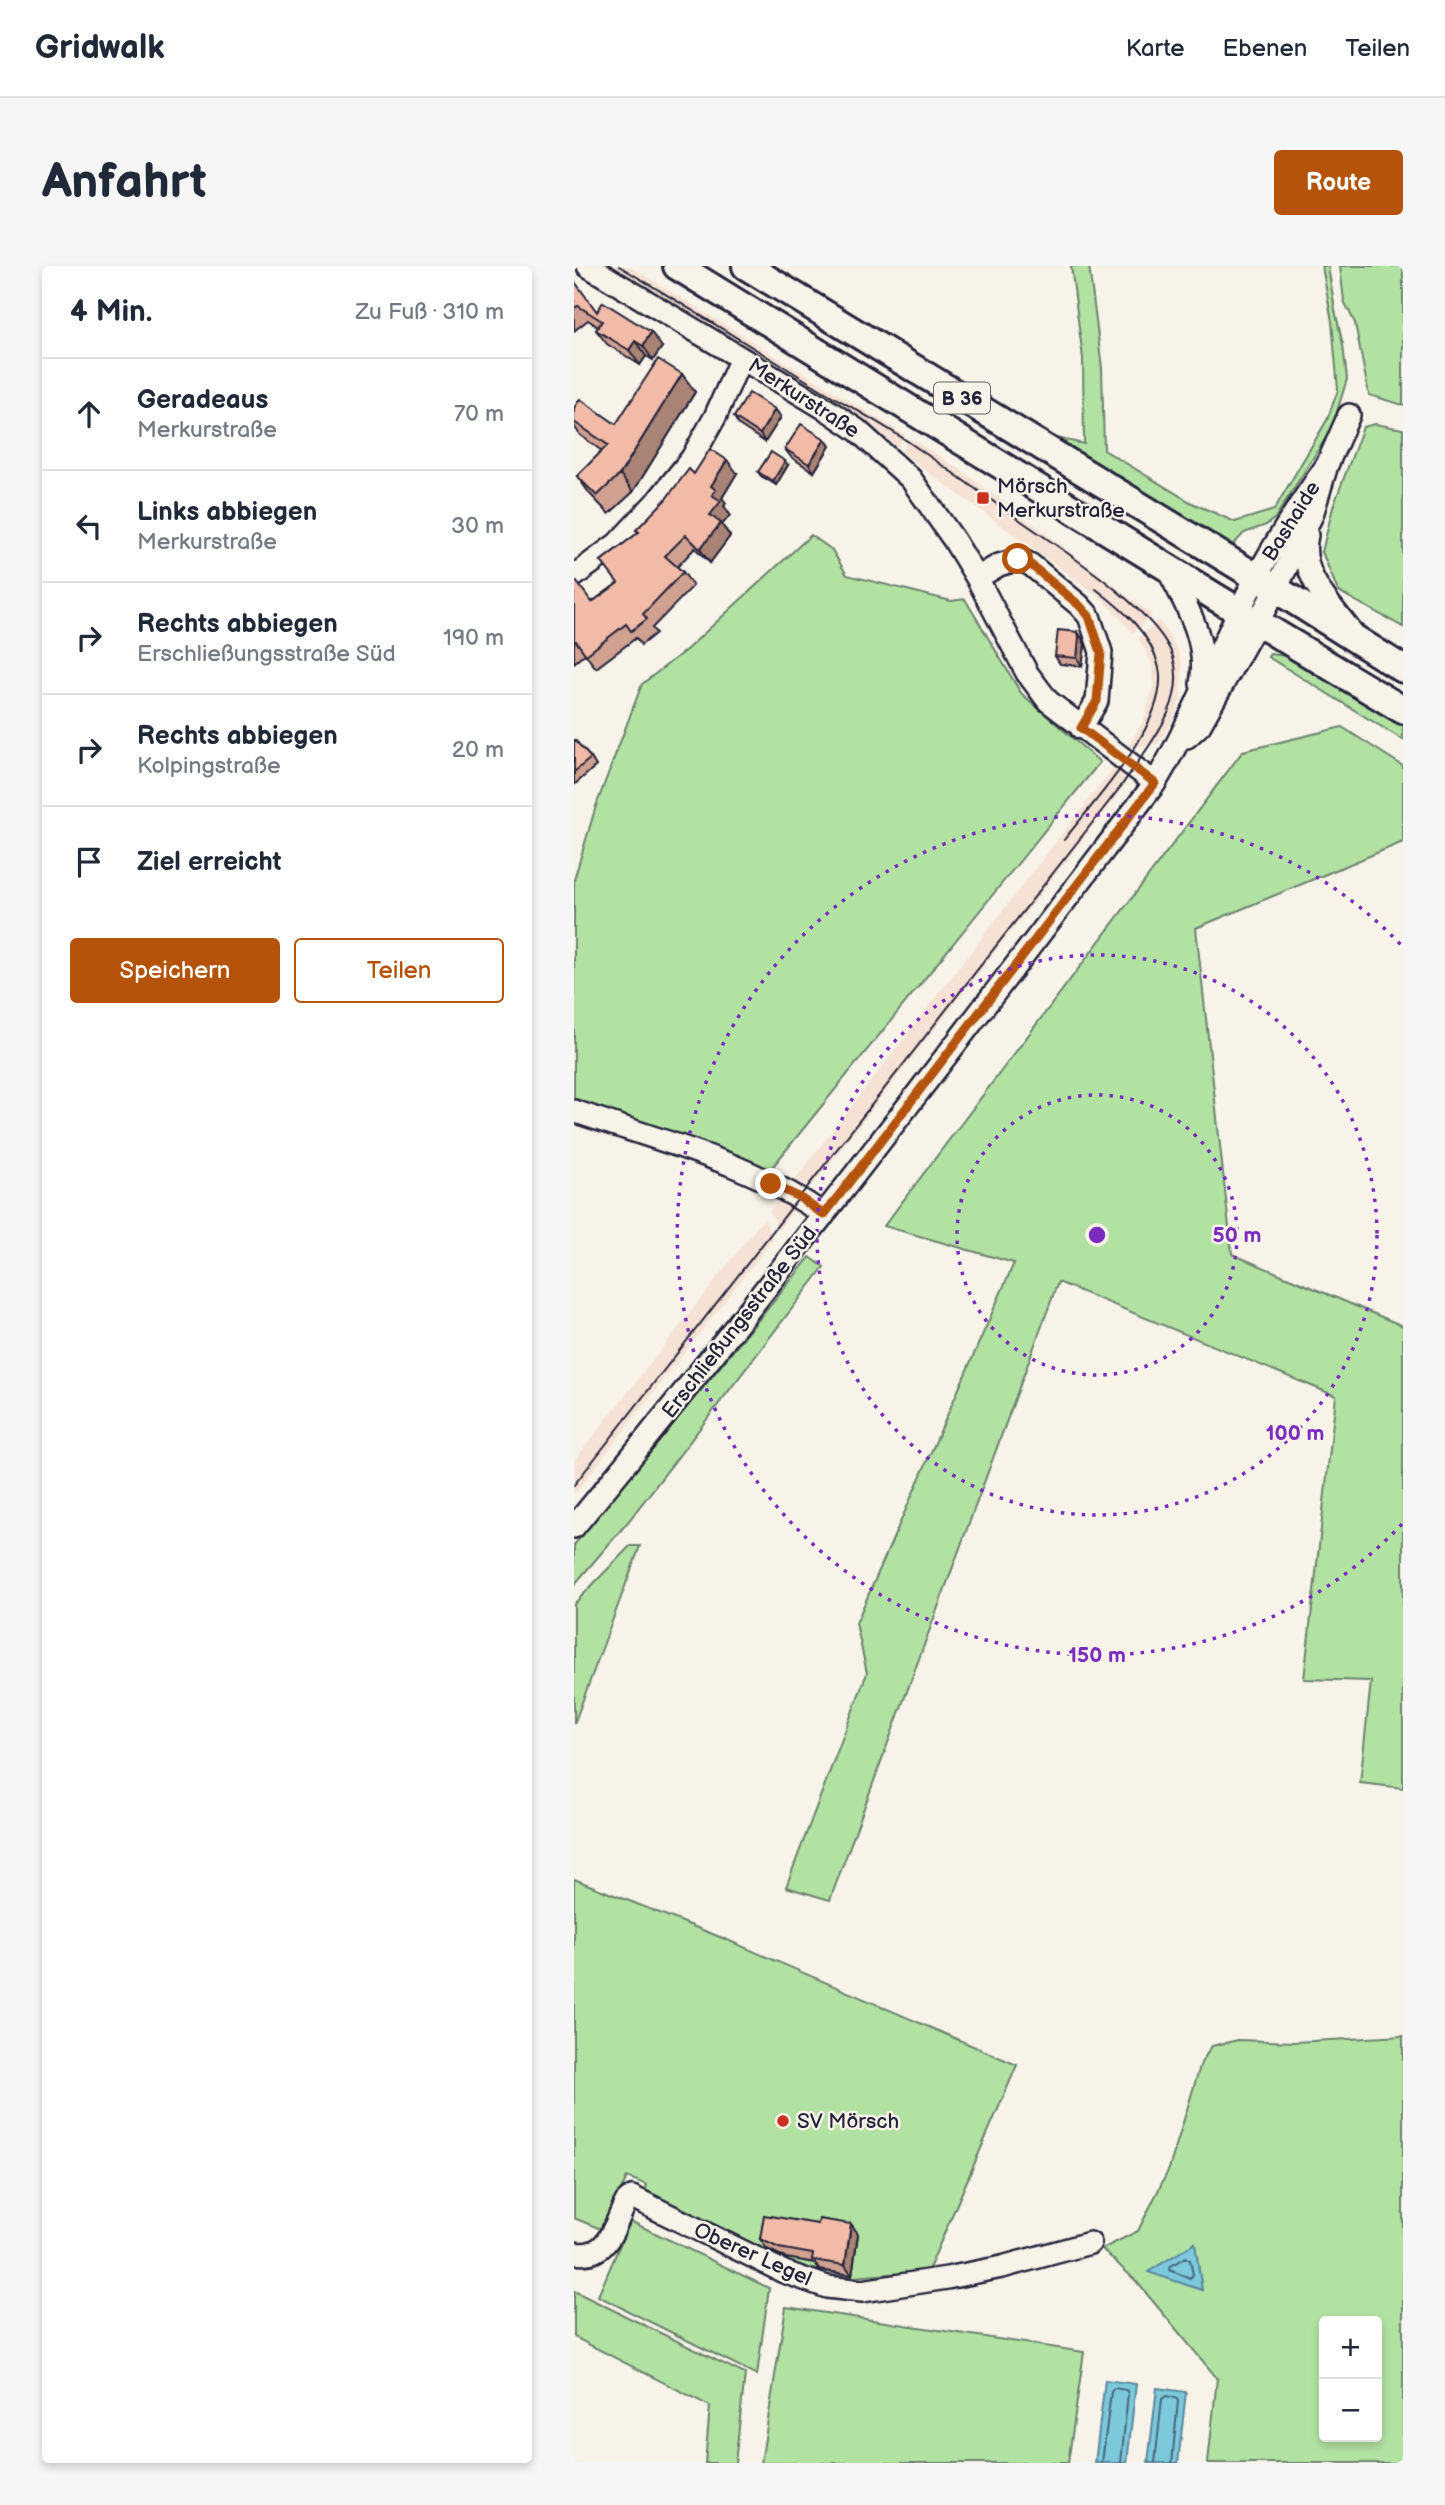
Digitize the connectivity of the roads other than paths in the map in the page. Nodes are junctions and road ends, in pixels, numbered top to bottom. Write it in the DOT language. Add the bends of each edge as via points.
graph roads {
  1 [pos="588,266"];
  2 [pos="677,266"];
  3 [pos="746,266"];
  4 [pos="741,358"];
  5 [pos="1349,415"];
  6 [pos="1327,465"];
  7 [pos="1312,516"];
  8 [pos="1166,566"];
  9 [pos="574,576"];
  10 [pos="977,578"];
  11 [pos="1266,583"];
  12 [pos="1249,617"];
  13 [pos="1359,642"];
  14 [pos="1403,669"];
  15 [pos="1200,693"];
  16 [pos="1403,710"];
  17 [pos="1081,728"];
  18 [pos="1178,745"];
  19 [pos="1155,783"];
  20 [pos="574,1111"];
  21 [pos="824,1215"];
  22 [pos="574,1527"];
  23 [pos="1090,2242"];
  24 [pos="574,2253"];
  1 -- 4 [label="street, Merkurstraße"];
  2 -- 8 [label="main road, B 36"];
  3 -- 11 [label="main road, B 36"];
  4 -- 9 [label="street" via="692,458 617,544"];
  4 -- 10 [label="street, Merkurstraße" via="829,411 891,459 945,525"];
  5 -- 6 [label="street, Bashaide"];
  6 -- 7 [label="street, Bashaide"];
  6 -- 11 [label="street, Bashaide" via="1283,529"];
  7 -- 11 [label="street, Bashaide"];
  7 -- 13 [label="street, Bashaide" via="1305,544 1311,578"];
  8 -- 12 [label="main road, B 36"];
  8 -- 15 [label="street, Erschließungsstraße Süd" via="1198,631 1204,672"];
  10 -- 17 [label="street, Merkurstraße" via="1027,673 1048,701"];
  10 -- 17 [label="street" via="1018,559 1089,616 1101,652 1097,701"];
  11 -- 12 [label="street, Erschließungsstraße Süd"];
  11 -- 13 [label="main road, B 36"];
  12 -- 15 [label="street, Erschließungsstraße Süd"];
  12 -- 16 [label="main road, B 36"];
  12 -- 18 [label="street, Erschließungsstraße Süd" via="1200,725"];
  13 -- 14 [label="main road, B 36"];
  15 -- 18 [label="street, Erschließungsstraße Süd"];
  17 -- 19 [label="street, Merkurstraße"];
  18 -- 19 [label="street, Erschließungsstraße Süd"];
  19 -- 21 [label="street, Erschließungsstraße Süd"];
  20 -- 21 [label="street" via="791,1192"];
  21 -- 22 [label="street, Erschließungsstraße Süd"];
  23 -- 24 [label="street, Oberer Legel" via="1002,2267 862,2291 827,2287 784,2272 632,2197 604,2246 589,2255"];
}
